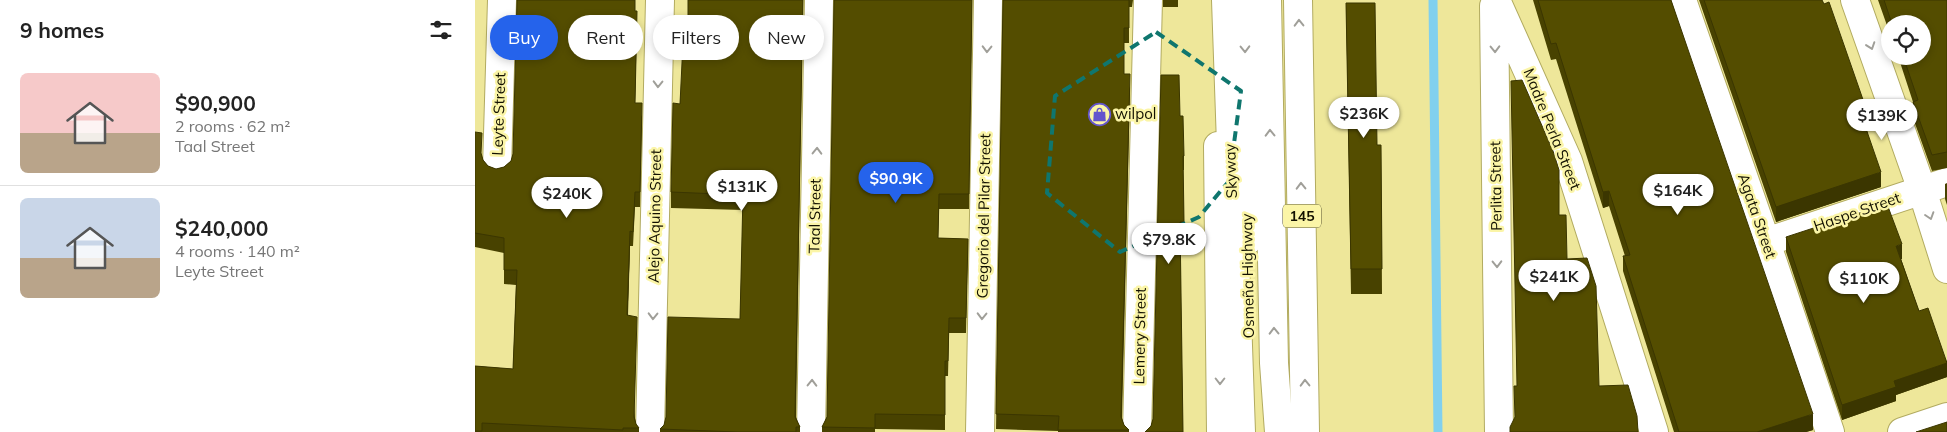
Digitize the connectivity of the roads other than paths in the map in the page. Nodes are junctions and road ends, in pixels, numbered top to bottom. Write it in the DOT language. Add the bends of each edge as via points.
graph roads {
  1 [pos="502,0"];
  2 [pos="660,0"];
  3 [pos="819,0"];
  4 [pos="988,0"];
  5 [pos="1148,0"];
  6 [pos="1217,0"];
  7 [pos="1226,0"];
  8 [pos="1244,0"];
  9 [pos="1267,0"];
  10 [pos="1299,0"];
  11 [pos="1495,0"];
  12 [pos="1682,0"];
  13 [pos="1855,0"];
  14 [pos="497,168"];
  15 [pos="1934,186"];
  16 [pos="1766,242"];
  17 [pos="1947,269"];
  18 [pos="1274,363"];
  19 [pos="1947,417"];
  20 [pos="650,432"];
  21 [pos="811,432"];
  22 [pos="980,432"];
  23 [pos="1137,432"];
  24 [pos="1221,432"];
  25 [pos="1241,432"];
  26 [pos="1249,432"];
  27 [pos="1279,432"];
  28 [pos="1292,432"];
  29 [pos="1305,432"];
  30 [pos="1499,432"];
  31 [pos="1654,432"];
  32 [pos="1830,432"];
  33 [pos="1903,432"];
  1 -- 14 [label="main road, Leyte Street"];
  2 -- 20 [label="main road, Alejo Aquino Street, one-way"];
  21 -- 3 [label="main road, Taal Street, one-way"];
  4 -- 22 [label="main road, Gregorio del Pilar Street, one-way"];
  5 -- 23 [label="main road, Lemery Street"];
  6 -- 24 [label="main road, Osmeña Highway, one-way"];
  7 -- 25 [label="main road, Skyway"];
  8 -- 26 [label="main road, Osmeña Highway, one-way"];
  18 -- 9 [label="main road, one-way"];
  29 -- 10 [label="main road, 145, one-way"];
  11 -- 30 [label="main road, Perlita Street, one-way"];
  11 -- 31 [label="main road, Madre Perla Street" via="1568,161"];
  12 -- 16 [label="main road, Agata Street"];
  13 -- 15 [label="main road, one-way"];
  15 -- 16 [label="main road, Haspe Street"];
  15 -- 17 [label="main road, one-way"];
  16 -- 32 [label="main road, Agata Street"];
  18 -- 27 [label="main road"];
  18 -- 28 [label="main road"];
  19 -- 33 [label="main road"];
}
